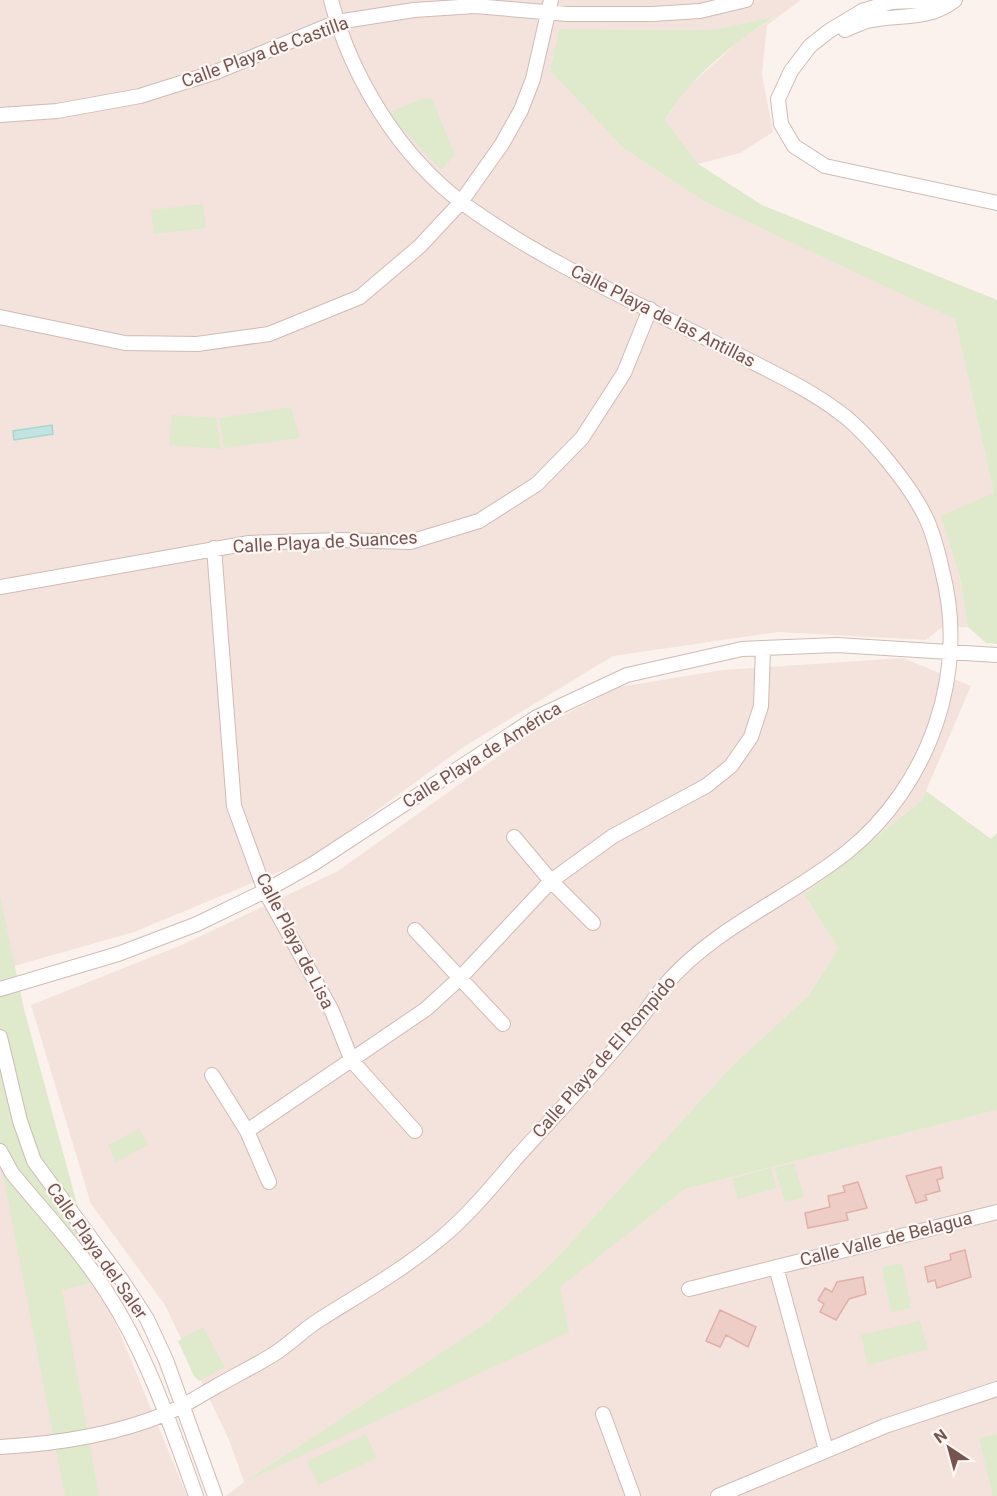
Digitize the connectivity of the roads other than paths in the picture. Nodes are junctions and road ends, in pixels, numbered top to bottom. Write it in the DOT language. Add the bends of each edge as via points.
graph roads {
  1 [pos="331,0"];
  2 [pos="746,0"];
  3 [pos="941,0"];
  4 [pos="955,0"];
  5 [pos="442,4"];
  6 [pos="550,7"];
  7 [pos="337,22"];
  8 [pos="810,46"];
  9 [pos="0,115"];
  10 [pos="461,202"];
  11 [pos="997,203"];
  12 [pos="650,309"];
  13 [pos="0,317"];
  14 [pos="214,548"];
  15 [pos="0,587"];
  16 [pos="763,648"];
  17 [pos="952,653"];
  18 [pos="997,655"];
  19 [pos="514,837"];
  20 [pos="551,881"];
  21 [pos="265,891"];
  22 [pos="593,923"];
  23 [pos="415,930"];
  24 [pos="461,977"];
  25 [pos="0,989"];
  26 [pos="503,1024"];
  27 [pos="0,1037"];
  28 [pos="352,1061"];
  29 [pos="212,1075"];
  30 [pos="247,1131"];
  31 [pos="415,1131"];
  32 [pos="0,1151"];
  33 [pos="269,1182"];
  34 [pos="997,1212"];
  35 [pos="776,1267"];
  36 [pos="689,1289"];
  37 [pos="997,1389"];
  38 [pos="183,1405"];
  39 [pos="166,1414"];
  40 [pos="603,1414"];
  41 [pos="0,1447"];
  42 [pos="826,1450"];
  43 [pos="196,1496"];
  44 [pos="215,1496"];
  45 [pos="633,1496"];
  46 [pos="718,1496"];
  1 -- 7 [label="street, Calle Playa de las Antillas"];
  2 -- 6 [label="street, Calle Playa de Castilla" via="700,10 652,14"];
  3 -- 8 [label="street" via="891,2 862,11"];
  4 -- 8 [label="street" via="943,9 919,16 866,21"];
  5 -- 6 [label="street, Calle Playa de Castilla"];
  5 -- 7 [label="street, Calle Playa de Castilla"];
  6 -- 10 [label="street" via="539,57 520,110"];
  7 -- 9 [label="street, Calle Playa de Castilla" via="216,72 140,96 57,111"];
  7 -- 10 [label="street, Calle Playa de las Antillas" via="355,70 380,113 409,151"];
  8 -- 11 [label="street" via="791,71 778,99 781,124 794,146 825,166"];
  10 -- 12 [label="street, Calle Playa de las Antillas" via="539,251"];
  10 -- 13 [label="street" via="420,246 360,297 269,334 197,344 125,343"];
  12 -- 14 [label="street, Calle Playa de Suances" via="624,373 582,438 537,484 479,521 410,542 329,540"];
  12 -- 17 [label="street, Calle Playa de las Antillas" via="789,381 842,414 900,477 925,516 940,562 949,600"];
  14 -- 15 [label="street, Calle Playa de Suances"];
  14 -- 21 [label="street, Calle Playa de Lisa" via="234,806"];
  16 -- 17 [label="street, Calle Playa de América" via="837,645"];
  16 -- 20 [label="street" via="761,706 751,737 731,766 686,797 612,836"];
  16 -- 21 [label="street, Calle Playa de América" via="742,649 627,675 537,717"];
  17 -- 18 [label="street, Calle Playa de América"];
  17 -- 38 [label="street, Calle Playa de El Rompido" via="930,744 895,804 847,852 698,953 665,985 632,1029 443,1237 278,1352"];
  19 -- 20 [label="street"];
  20 -- 22 [label="street"];
  20 -- 24 [label="street"];
  21 -- 25 [label="street, Calle Playa de América" via="196,924 117,954"];
  21 -- 28 [label="street, Calle Playa de Lisa" via="332,1011"];
  23 -- 24 [label="street"];
  24 -- 26 [label="street"];
  24 -- 28 [label="street" via="426,1009"];
  27 -- 38 [label="street, Calle Playa del Saler" via="34,1161 147,1318"];
  28 -- 30 [label="street"];
  28 -- 31 [label="street, Calle Playa de Lisa"];
  29 -- 30 [label="street"];
  30 -- 33 [label="street"];
  32 -- 39 [label="street, Calle Playa del Saler" via="12,1173 106,1290 146,1365"];
  34 -- 35 [label="street, Calle Valle de Belagua"];
  35 -- 36 [label="street, Calle Valle de Belagua"];
  35 -- 42 [label="street, Calle Valle de Belagua"];
  37 -- 42 [label="street"];
  38 -- 39 [label="street, Calle Playa de El Rompido"];
  38 -- 44 [label="street, Calle Playa del Saler"];
  39 -- 41 [label="street, Calle Playa de El Rompido" via="122,1428 44,1444"];
  39 -- 43 [label="street, Calle Playa del Saler"];
  40 -- 45 [label="street"];
  42 -- 46 [label="street"];
}
